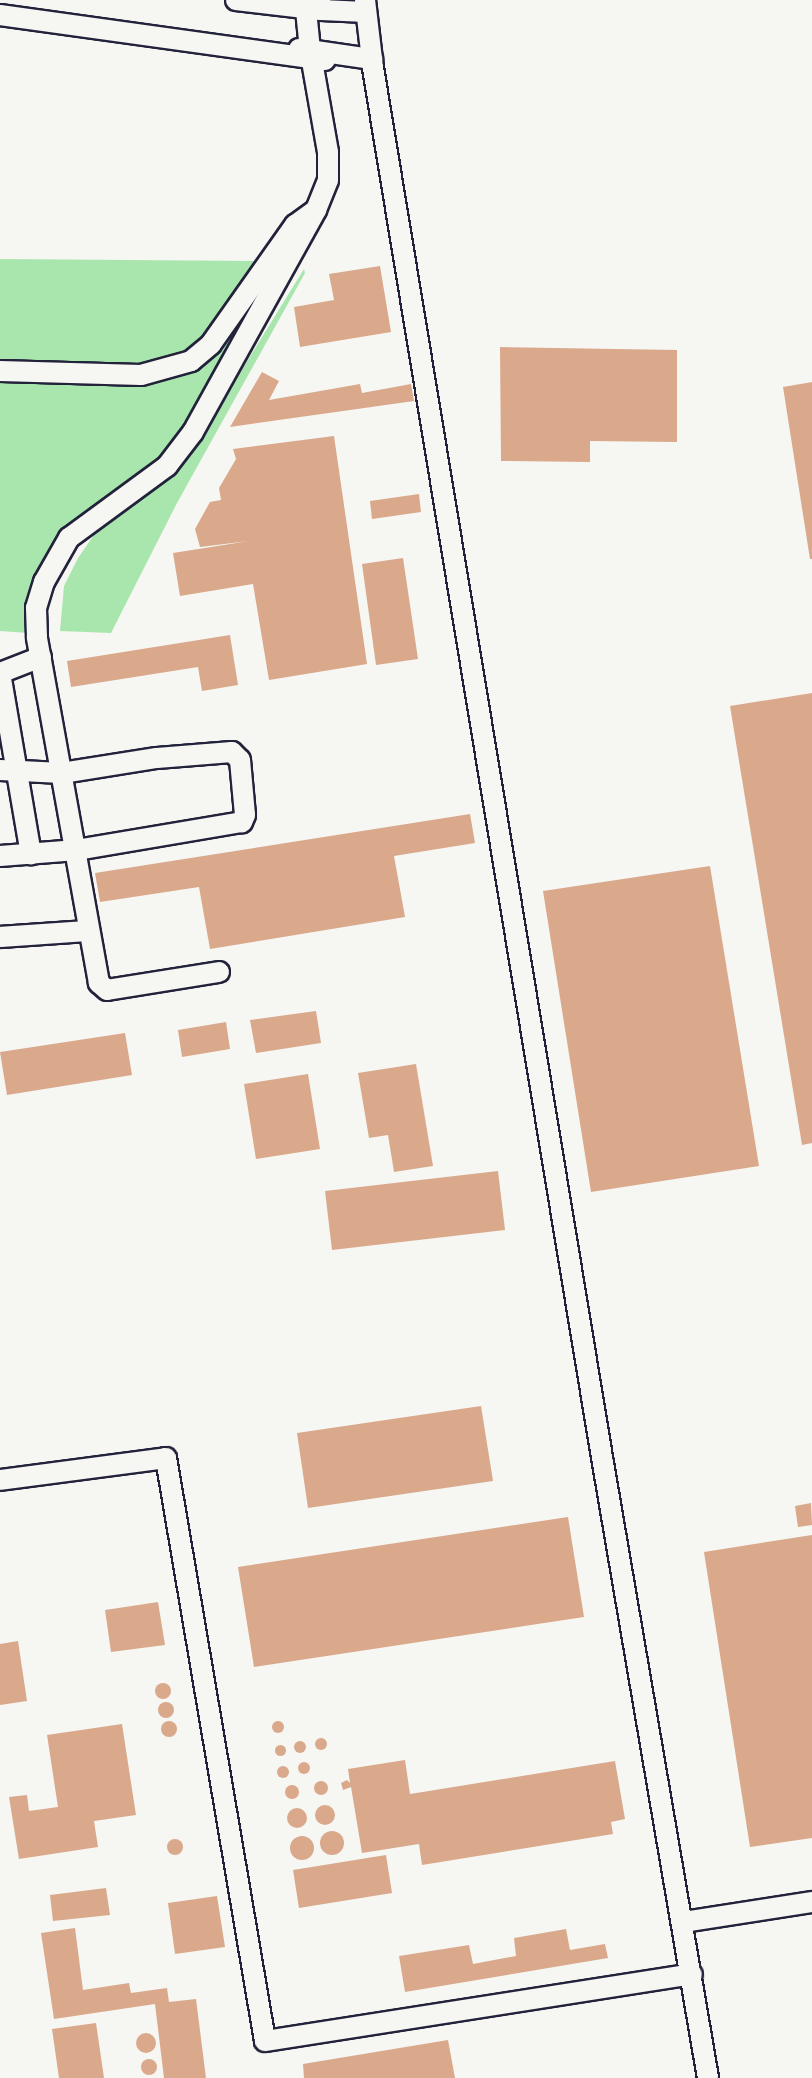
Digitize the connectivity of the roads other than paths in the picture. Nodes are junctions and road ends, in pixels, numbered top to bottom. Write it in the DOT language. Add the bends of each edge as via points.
graph roads {
  1 [pos="236,0"];
  2 [pos="0,6"];
  3 [pos="366,6"];
  4 [pos="316,7"];
  5 [pos="0,15"];
  6 [pos="311,54"];
  7 [pos="372,64"];
  8 [pos="316,210"];
  9 [pos="0,371"];
  10 [pos="41,657"];
  11 [pos="0,673"];
  12 [pos="8,771"];
  13 [pos="62,773"];
  14 [pos="77,850"];
  15 [pos="31,854"];
  16 [pos="0,856"];
  17 [pos="88,931"];
  18 [pos="0,937"];
  19 [pos="219,972"];
  20 [pos="0,1480"];
  21 [pos="812,1902"];
  22 [pos="683,1922"];
  23 [pos="692,1974"];
  24 [pos="708,2078"];
  1 -- 4 [label="street"];
  2 -- 6 [label="street"];
  3 -- 4 [label="street"];
  3 -- 7 [label="street"];
  4 -- 6 [label="street"];
  5 -- 6 [label="street"];
  6 -- 7 [label="street"];
  6 -- 8 [label="street" via="328,152 328,180"];
  7 -- 22 [label="street"];
  8 -- 9 [label="street" via="295,225 211,344 191,361 141,375"];
  8 -- 10 [label="street" via="167,466 81,526 58,553 36,608"];
  10 -- 11 [label="street"];
  10 -- 13 [label="street"];
  11 -- 12 [label="street"];
  12 -- 13 [label="street"];
  12 -- 15 [label="street"];
  13 -- 14 [label="street"];
  13 -- 14 [label="street" via="232,752 240,760 242,822"];
  14 -- 15 [label="street"];
  14 -- 17 [label="street"];
  15 -- 16 [label="street"];
  17 -- 18 [label="street"];
  17 -- 19 [label="street" via="94,968 107,990"];
  20 -- 23 [label="street" via="166,1458 265,2041"];
  21 -- 22 [label="street"];
  22 -- 23 [label="street"];
  23 -- 24 [label="street"];
}
